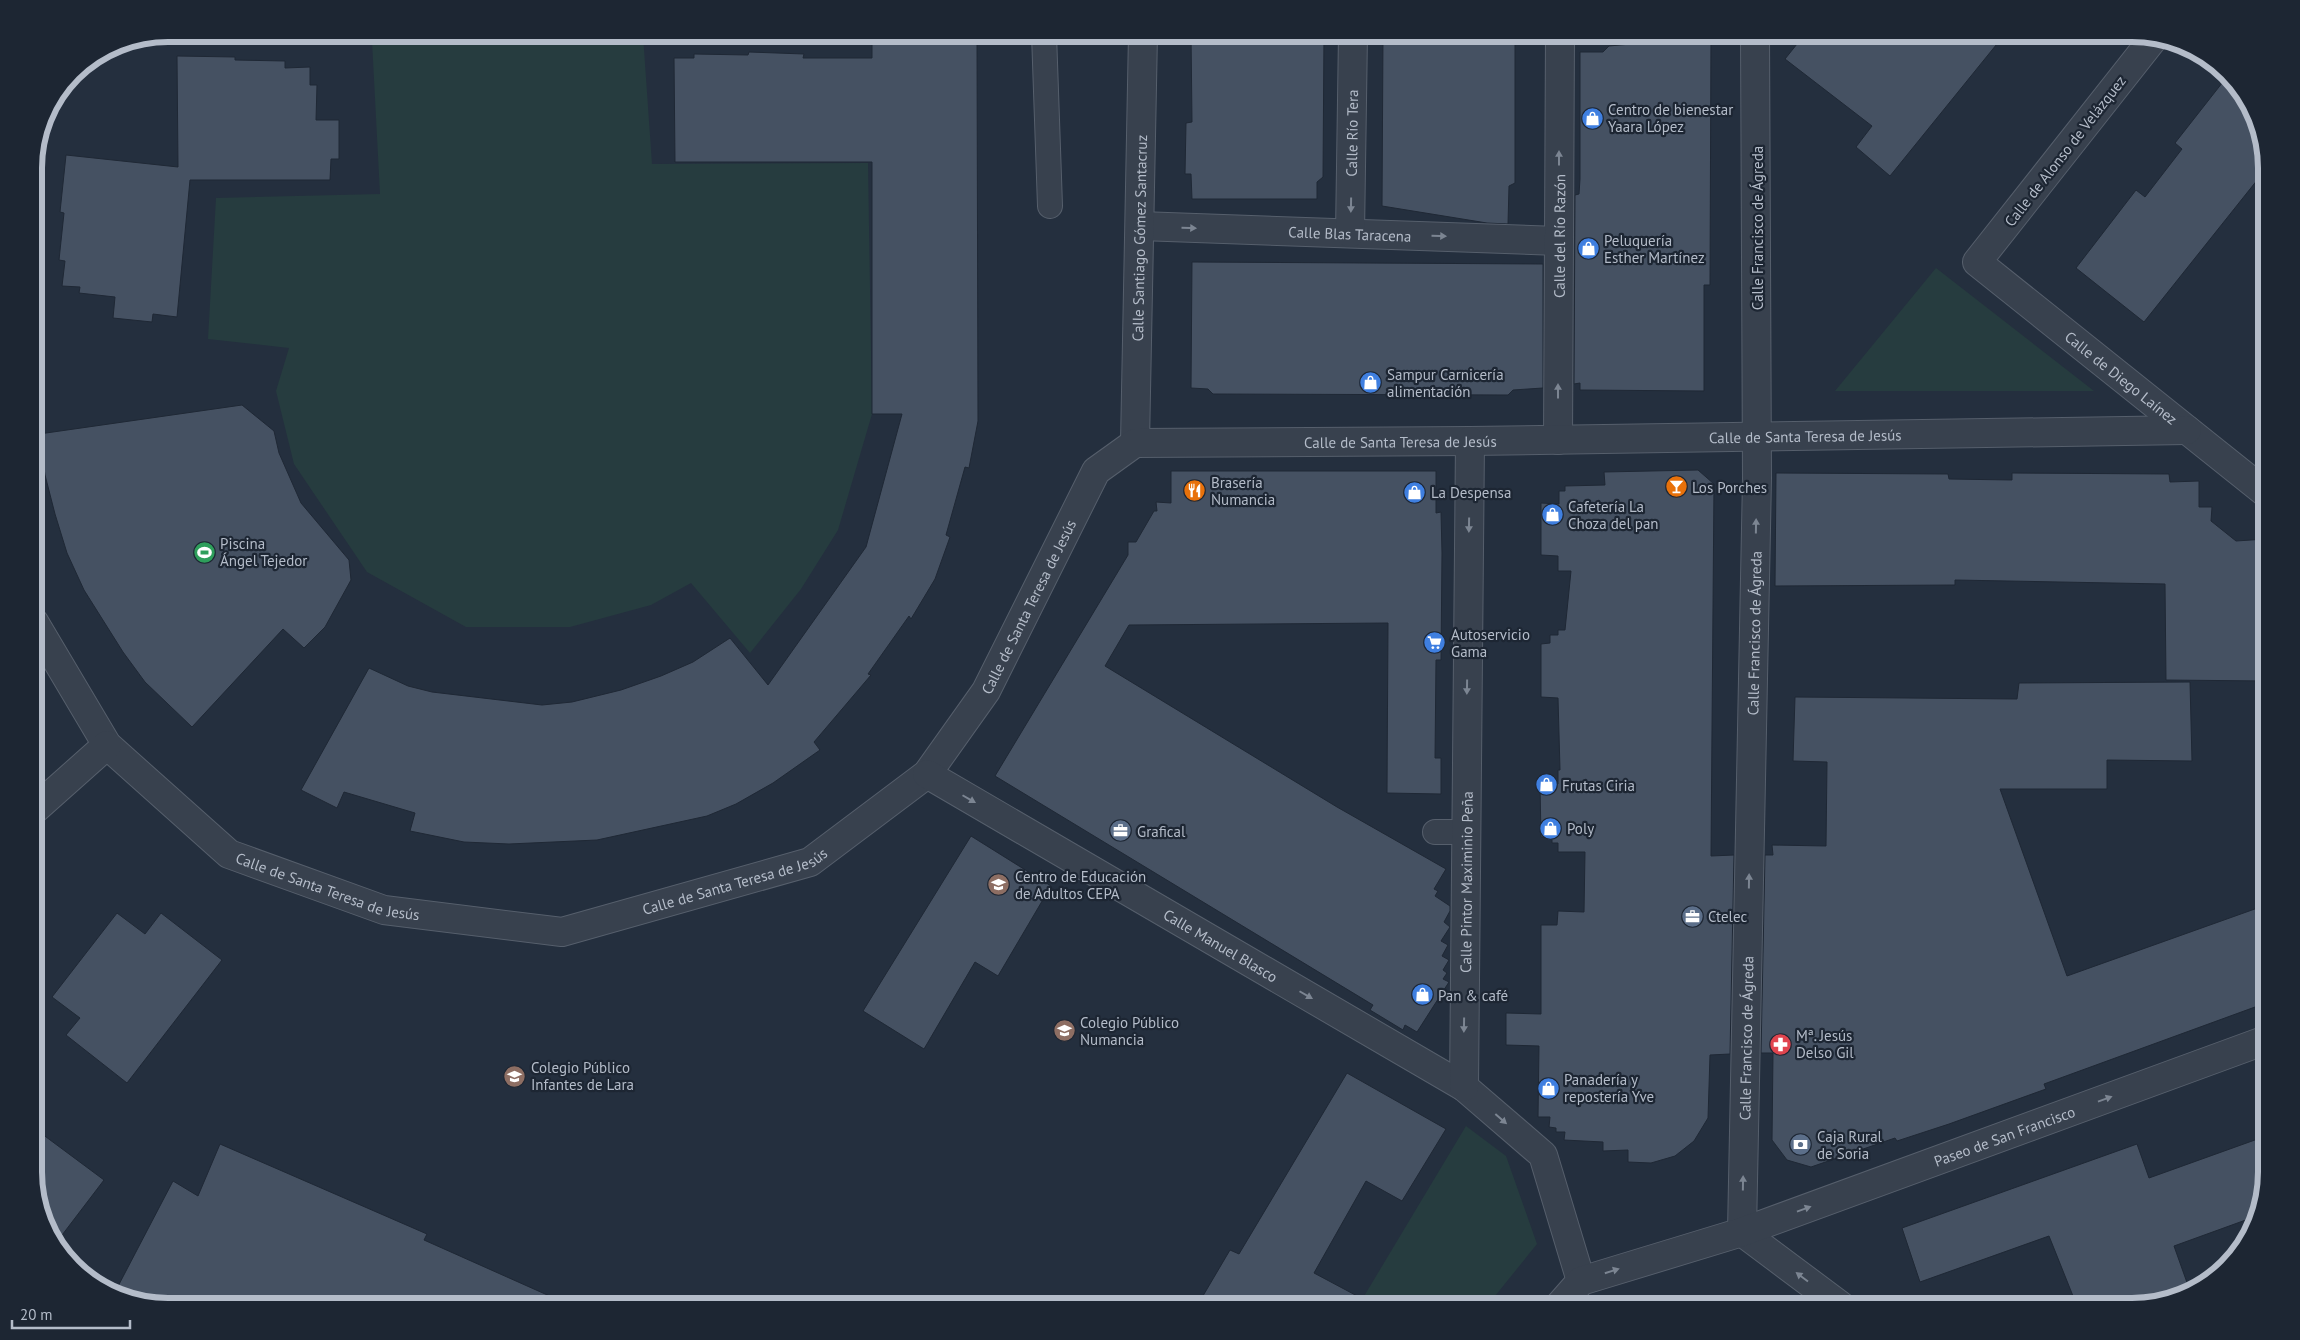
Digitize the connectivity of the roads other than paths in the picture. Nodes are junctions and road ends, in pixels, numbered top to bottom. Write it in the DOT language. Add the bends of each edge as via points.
graph roads {
  1 [pos="1044,42"];
  2 [pos="1143,42"];
  3 [pos="1353,42"];
  4 [pos="1560,42"];
  5 [pos="1756,42"];
  6 [pos="2149,44"];
  7 [pos="1050,206"];
  8 [pos="1140,226"];
  9 [pos="1350,233"];
  10 [pos="1559,241"];
  11 [pos="1977,262"];
  12 [pos="2187,430"];
  13 [pos="1758,436"];
  14 [pos="1558,440"];
  15 [pos="1470,441"];
  16 [pos="1136,443"];
  17 [pos="2257,486"];
  18 [pos="43,637"];
  19 [pos="107,745"];
  20 [pos="927,774"];
  21 [pos="43,802"];
  22 [pos="1435,832"];
  23 [pos="1466,832"];
  24 [pos="2258,1043"];
  25 [pos="1464,1087"];
  26 [pos="1742,1232"];
  27 [pos="1581,1281"];
  28 [pos="1566,1298"];
  29 [pos="1830,1298"];
  1 -- 7 [label="lane"];
  2 -- 8 [label="street, Calle Santiago Gómez Santacruz"];
  3 -- 9 [label="street, Calle Río Tera, one-way"];
  10 -- 4 [label="street, Calle del Río Razón, one-way"];
  5 -- 13 [label="street, Calle Francisco de Ágreda"];
  6 -- 11 [label="street, Calle de Alonso de Velázquez"];
  8 -- 9 [label="street, Calle Blas Taracena, one-way"];
  8 -- 16 [label="street, Calle Santiago Gómez Santacruz"];
  9 -- 10 [label="street, Calle Blas Taracena, one-way"];
  14 -- 10 [label="street, Calle del Río Razón, one-way"];
  11 -- 12 [label="street, Calle de Diego Laínez"];
  12 -- 13 [label="street, Calle de Santa Teresa de Jesús"];
  12 -- 17 [label="street, Calle de Diego Laínez"];
  13 -- 14 [label="street, Calle de Santa Teresa de Jesús"];
  26 -- 13 [label="street, Calle Francisco de Ágreda, one-way"];
  14 -- 15 [label="street, Calle de Santa Teresa de Jesús"];
  15 -- 16 [label="street, Calle de Santa Teresa de Jesús"];
  15 -- 23 [label="street, Calle Pintor Maximinio Peña, one-way"];
  16 -- 20 [label="street, Calle de Santa Teresa de Jesús" via="1096,471 986,691"];
  18 -- 19 [label="street, Calle de Santa Teresa de Jesús"];
  19 -- 20 [label="street, Calle de Santa Teresa de Jesús" via="229,854 384,910 562,932 810,862"];
  19 -- 21 [label="street"];
  20 -- 25 [label="street, Calle Manuel Blasco, one-way"];
  22 -- 23 [label="lane"];
  23 -- 25 [label="street, Calle Pintor Maximinio Peña, one-way"];
  26 -- 24 [label="street, Paseo de San Francisco, one-way"];
  25 -- 27 [label="street, one-way" via="1543,1155"];
  27 -- 26 [label="street, Paseo de San Francisco, one-way"];
  29 -- 26 [label="street, one-way"];
  27 -- 28 [label="street"];
}
